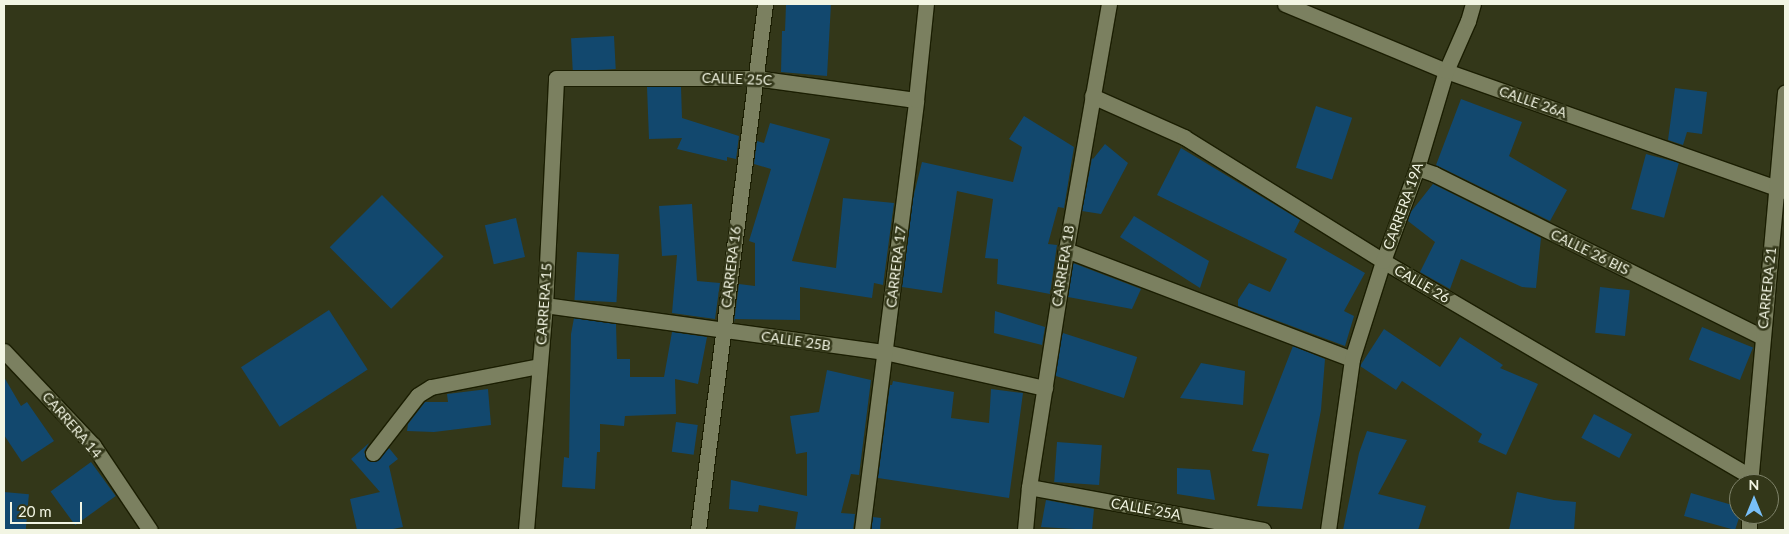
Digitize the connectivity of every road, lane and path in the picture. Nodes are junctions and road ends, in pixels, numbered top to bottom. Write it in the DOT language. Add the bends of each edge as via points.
graph roads {
  1 [pos="765,4"];
  2 [pos="926,4"];
  3 [pos="1109,4"];
  4 [pos="1285,4"];
  5 [pos="1473,4"];
  6 [pos="1446,71"];
  7 [pos="556,78"];
  8 [pos="755,78"];
  9 [pos="1785,93"];
  10 [pos="1092,96"];
  11 [pos="916,100"];
  12 [pos="1417,168"];
  13 [pos="1781,189"];
  14 [pos="1066,250"];
  15 [pos="1383,261"];
  16 [pos="545,305"];
  17 [pos="723,331"];
  18 [pos="1762,337"];
  19 [pos="4,351"];
  20 [pos="885,352"];
  21 [pos="1352,358"];
  22 [pos="539,366"];
  23 [pos="1045,388"];
  24 [pos="373,453"];
  25 [pos="1738,474"];
  26 [pos="1751,474"];
  27 [pos="1029,487"];
  28 [pos="150,530"];
  29 [pos="526,530"];
  30 [pos="698,530"];
  31 [pos="862,530"];
  32 [pos="1025,530"];
  33 [pos="1263,530"];
  34 [pos="1328,530"];
  1 -- 8 [label="street, CARRERA 16"];
  2 -- 11 [label="street, CARRERA 17"];
  3 -- 10 [label="street, CARRERA 18"];
  4 -- 6 [label="street, CALLE 26A"];
  5 -- 6 [label="street, CARRERA 19A"];
  6 -- 12 [label="street, CARRERA 19A"];
  6 -- 13 [label="street, CALLE 26A"];
  7 -- 8 [label="street, CALLE 25C"];
  7 -- 16 [label="street, CARRERA 15"];
  8 -- 11 [label="street, CALLE 25C"];
  8 -- 17 [label="street, CARRERA 16"];
  9 -- 13 [label="street, CARRERA 21"];
  10 -- 14 [label="street, CARRERA 18"];
  10 -- 15 [label="street, CALLE 26" via="1184,137"];
  11 -- 20 [label="street, CARRERA 17"];
  12 -- 15 [label="street, CARRERA 19A"];
  12 -- 18 [label="street, CALLE 26 BIS"];
  13 -- 18 [label="street, CARRERA 21"];
  14 -- 21 [label="street"];
  14 -- 23 [label="street, CARRERA 18"];
  15 -- 21 [label="street, CARRERA 19A"];
  15 -- 25 [label="street, CALLE 26"];
  16 -- 17 [label="street, CALLE 25B"];
  16 -- 22 [label="street, CARRERA 15"];
  17 -- 20 [label="street, CALLE 25B"];
  17 -- 30 [label="street, CARRERA 16"];
  18 -- 26 [label="street, CARRERA 21"];
  19 -- 28 [label="street, CARRERA 14" via="93,445"];
  20 -- 23 [label="street, CALLE 25B"];
  20 -- 31 [label="street, CARRERA 17"];
  21 -- 34 [label="street, CARRERA 19A"];
  22 -- 24 [label="street" via="432,387 418,395"];
  22 -- 29 [label="street, CARRERA 15"];
  23 -- 27 [label="street, CARRERA 18"];
  27 -- 32 [label="street, CARRERA 18"];
  27 -- 33 [label="street, CALLE 25A"];
}
